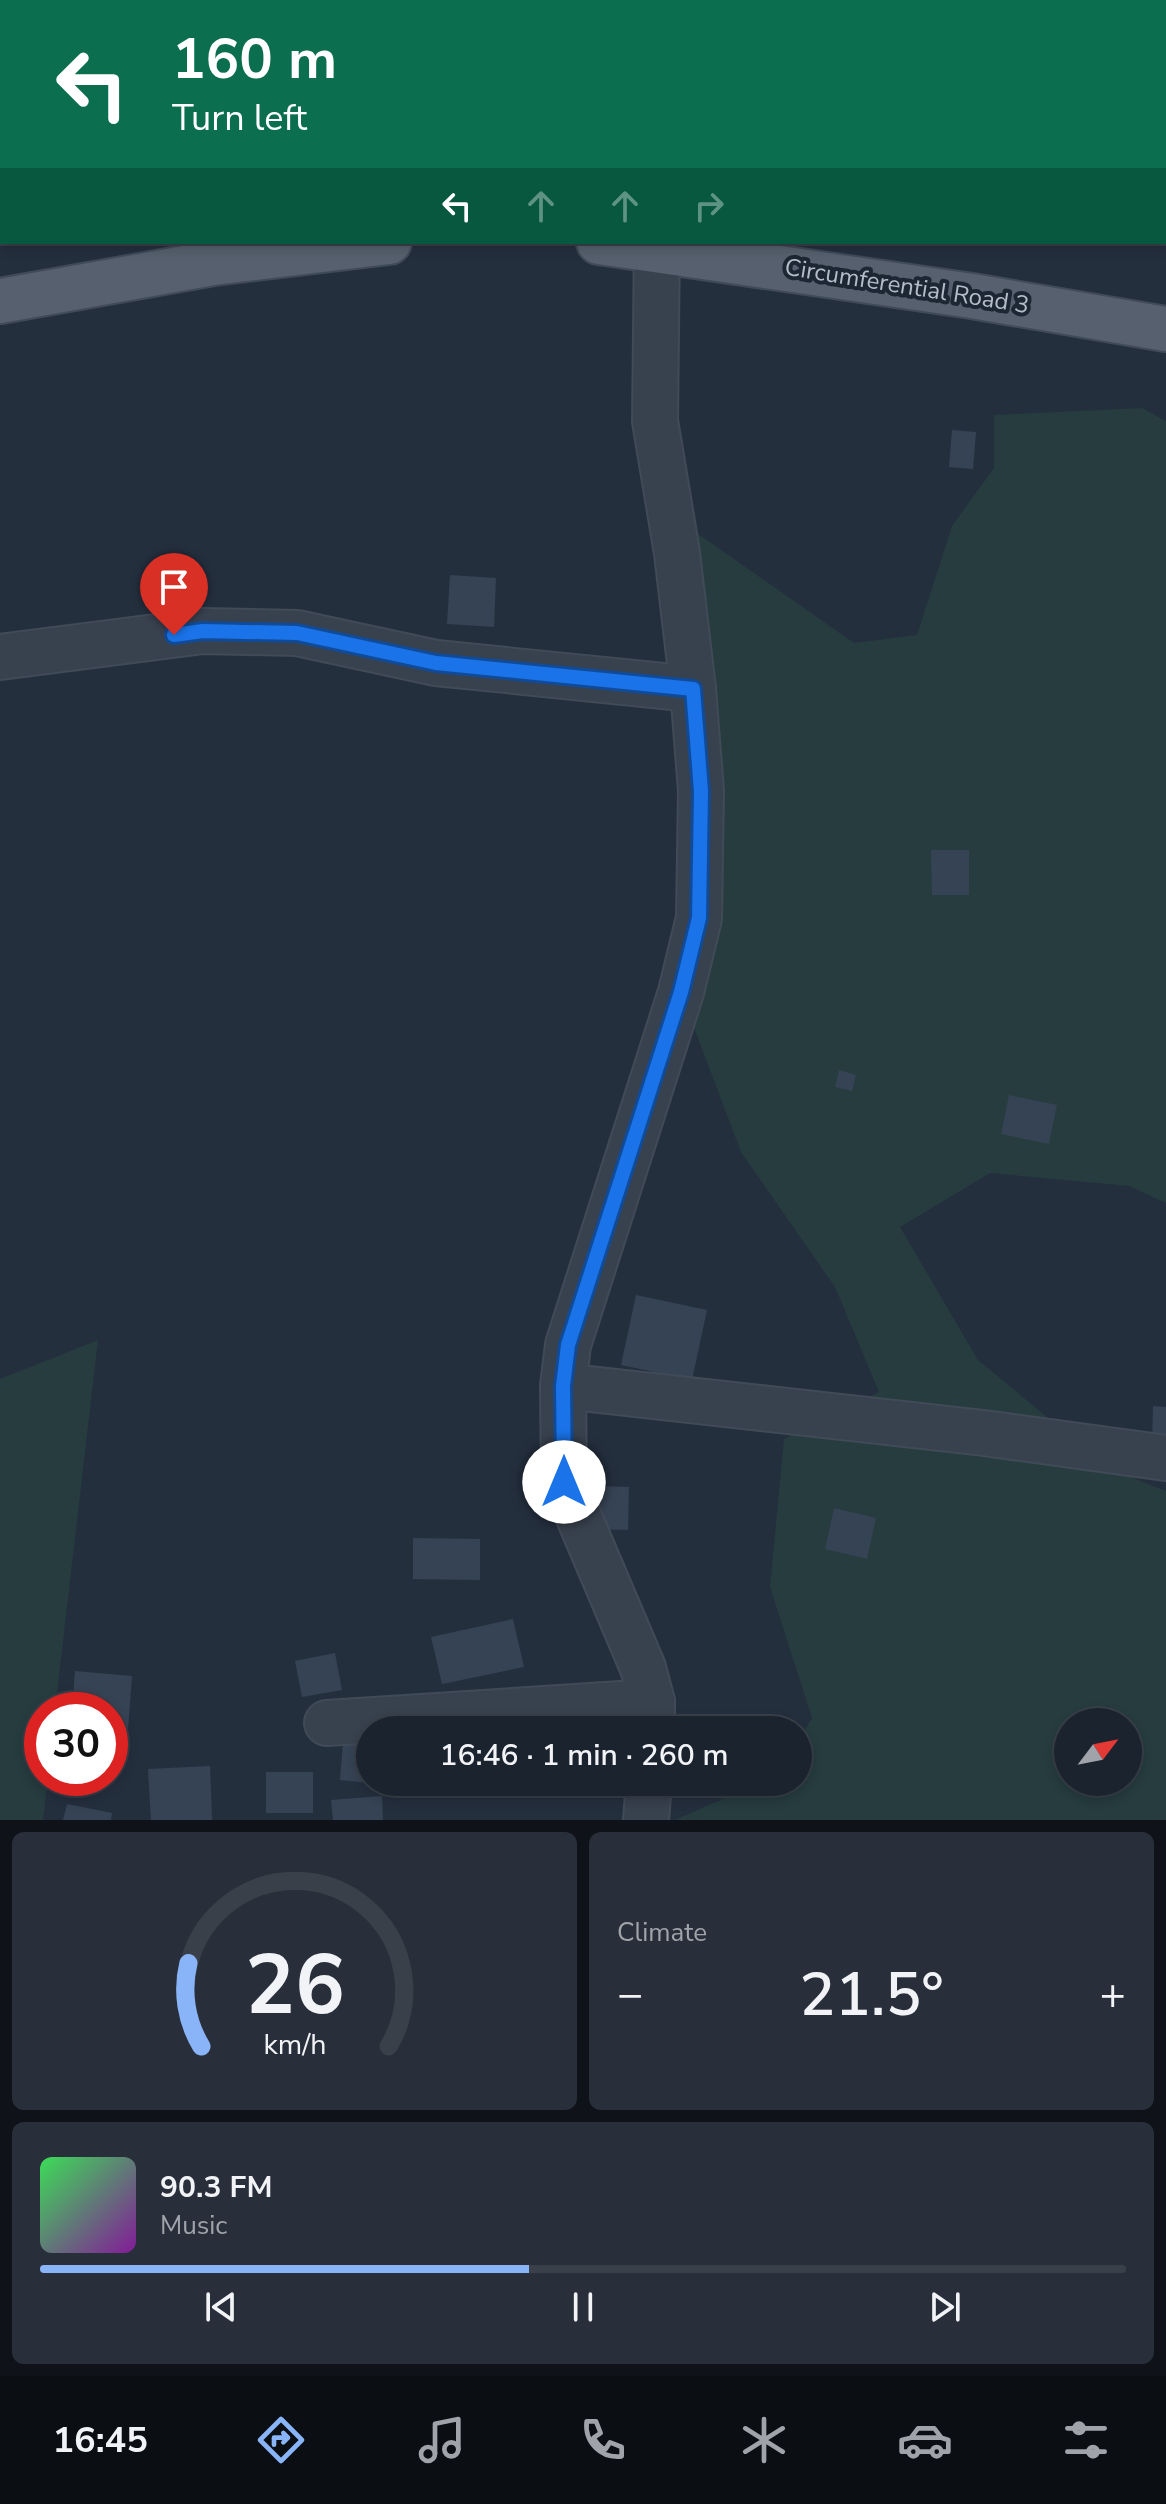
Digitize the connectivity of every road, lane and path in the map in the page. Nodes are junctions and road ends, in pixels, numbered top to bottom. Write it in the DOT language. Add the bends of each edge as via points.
graph roads {
  1 [pos="372,244"];
  2 [pos="628,244"];
  3 [pos="656,246"];
  4 [pos="0,301"];
  5 [pos="1166,329"];
  6 [pos="0,657"];
  7 [pos="693,689"];
  8 [pos="563,1386"];
  9 [pos="1166,1458"];
  10 [pos="652,1716"];
  11 [pos="356,1722"];
  12 [pos="327,1723"];
  13 [pos="648,1796"];
  14 [pos="646,1820"];
  1 -- 4 [label="main road" via="213,263"];
  2 -- 3 [label="main road, Circumferential Road 3"];
  3 -- 5 [label="main road, Circumferential Road 3"];
  3 -- 7 [label="street" via="655,421"];
  6 -- 7 [label="street" via="203,631 297,633 436,663"];
  7 -- 8 [label="street" via="701,791 699,918 681,992 568,1345"];
  8 -- 9 [label="street"];
  8 -- 10 [label="street" via="564,1482 643,1668"];
  11 -- 12 [label="street"];
  13 -- 14 [label="street"];
}
